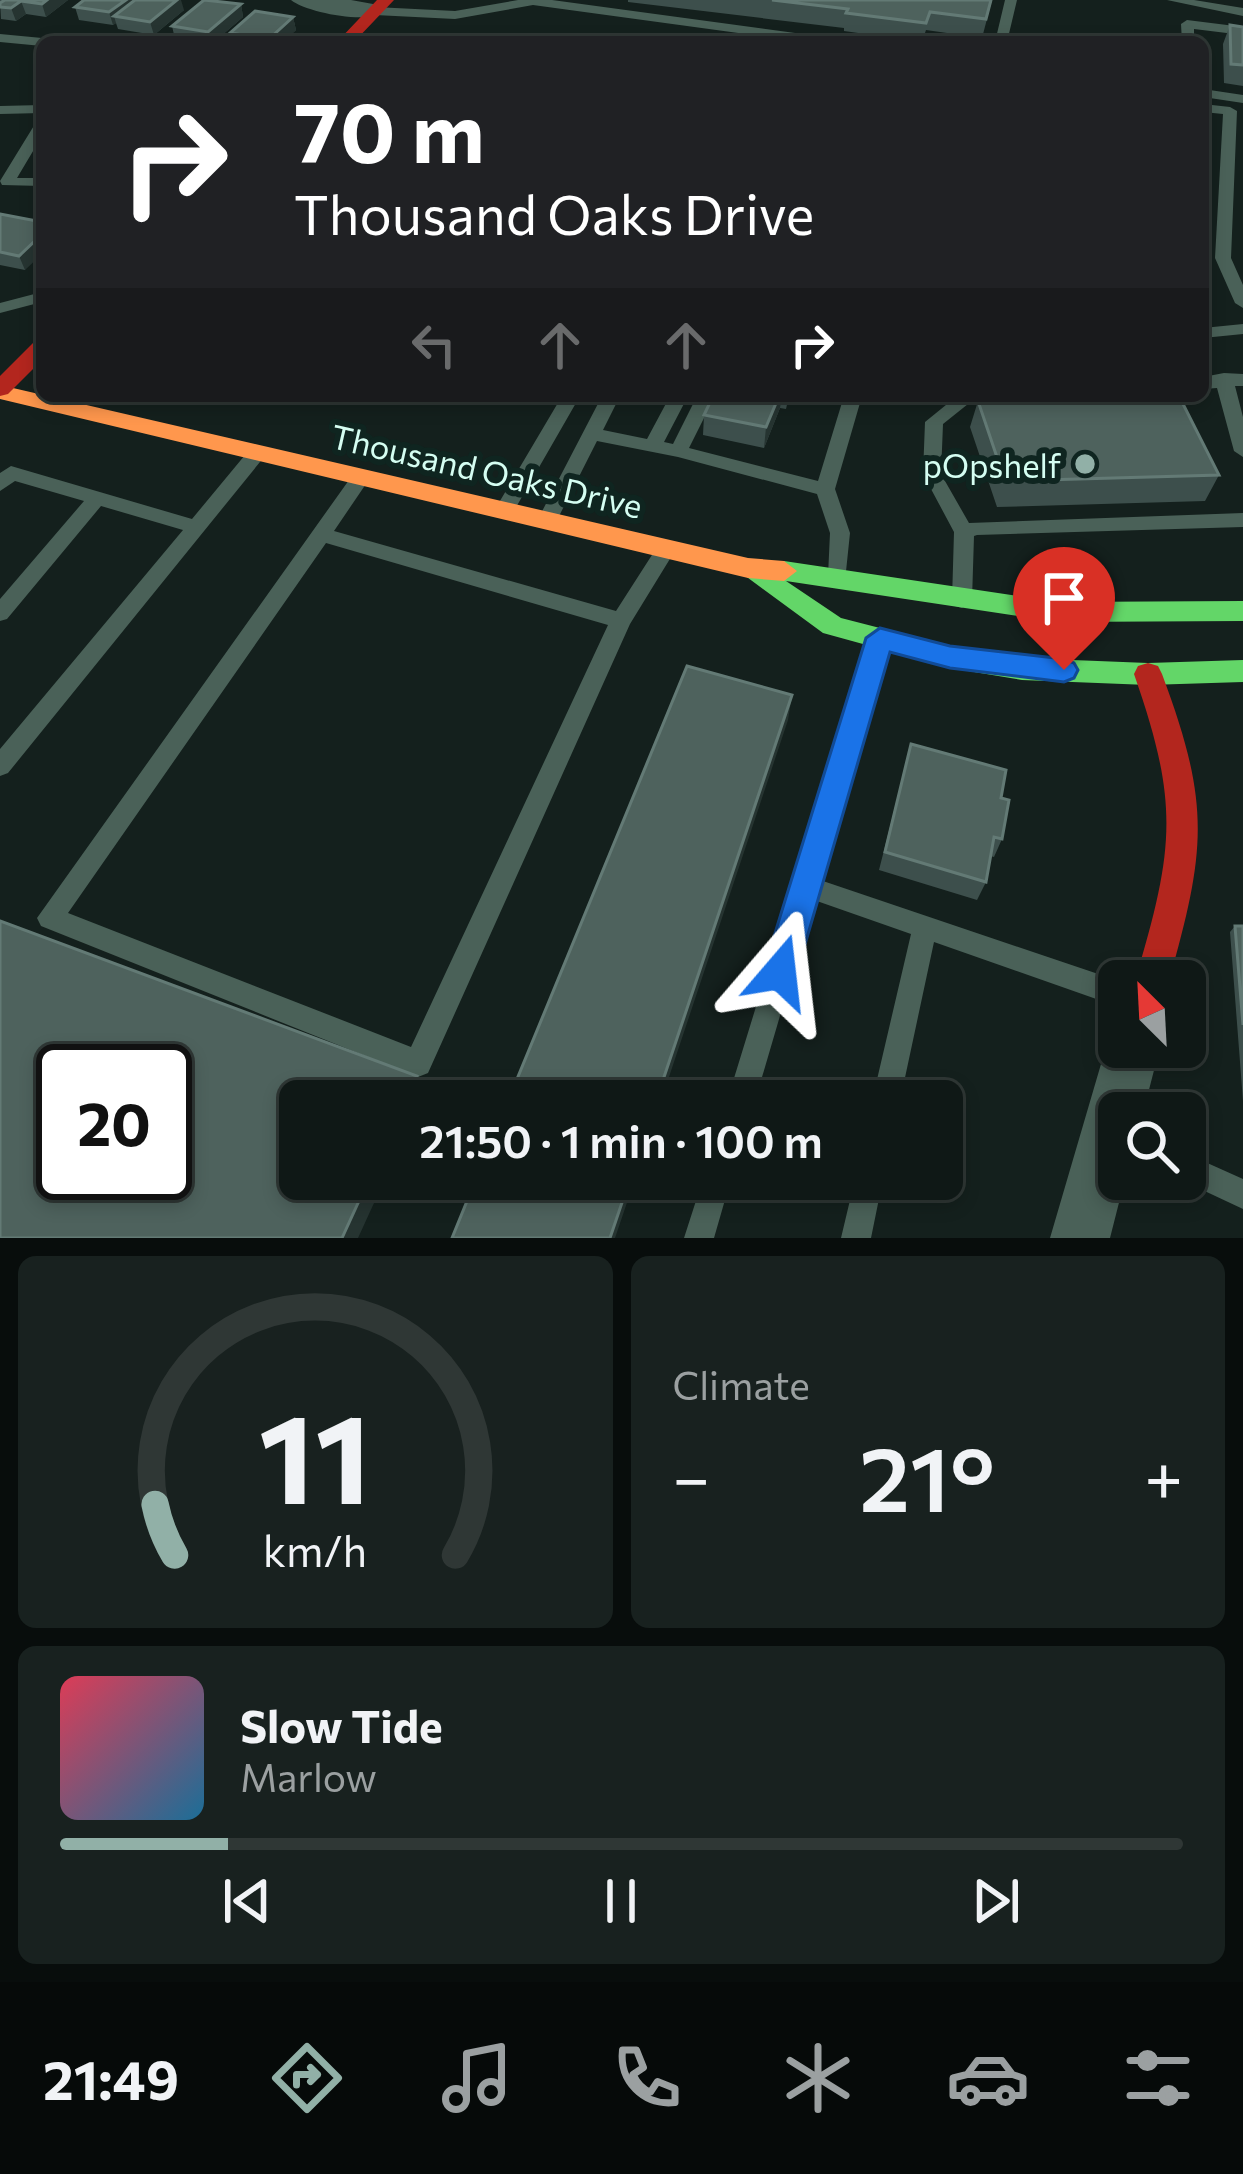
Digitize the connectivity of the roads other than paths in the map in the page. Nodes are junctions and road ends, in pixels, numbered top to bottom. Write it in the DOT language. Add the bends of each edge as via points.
graph roads {
  1 [pos="303,0"];
  2 [pos="466,0"];
  3 [pos="1011,0"];
  4 [pos="1173,0"];
  5 [pos="335,2"];
  6 [pos="381,6"];
  7 [pos="1243,12"];
  8 [pos="454,15"];
  9 [pos="1243,32"];
  10 [pos="351,36"];
  11 [pos="761,36"];
  12 [pos="1002,36"];
  13 [pos="1188,36"];
  14 [pos="0,38"];
  15 [pos="36,41"];
  16 [pos="1209,96"];
  17 [pos="1239,108"];
  18 [pos="36,109"];
  19 [pos="0,110"];
  20 [pos="36,133"];
  21 [pos="4,182"];
  22 [pos="36,182"];
  23 [pos="36,299"];
  24 [pos="1243,303"];
  25 [pos="0,308"];
  26 [pos="1243,329"];
  27 [pos="1209,332"];
  28 [pos="36,352"];
  29 [pos="1233,380"];
  30 [pos="0,391"];
  31 [pos="36,400"];
  32 [pos="46,402"];
  33 [pos="568,402"];
  34 [pos="608,402"];
  35 [pos="676,402"];
  36 [pos="703,402"];
  37 [pos="851,402"];
  38 [pos="958,402"];
  39 [pos="592,434"];
  40 [pos="652,447"];
  41 [pos="1243,451"];
  42 [pos="677,452"];
  43 [pos="257,453"];
  44 [pos="361,478"];
  45 [pos="0,484"];
  46 [pos="825,489"];
  47 [pos="98,498"];
  48 [pos="504,511"];
  49 [pos="1243,520"];
  50 [pos="547,521"];
  51 [pos="197,527"];
  52 [pos="964,532"];
  53 [pos="321,534"];
  54 [pos="666,549"];
  55 [pos="748,568"];
  56 [pos="838,576"];
  57 [pos="962,600"];
  58 [pos="1243,611"];
  59 [pos="0,613"];
  60 [pos="621,621"];
  61 [pos="880,638"];
  62 [pos="1243,671"];
  63 [pos="1148,674"];
  64 [pos="0,766"];
  65 [pos="806,886"];
  66 [pos="925,927"];
  67 [pos="1158,960"];
  68 [pos="1098,987"];
  69 [pos="747,1080"];
  70 [pos="891,1080"];
  71 [pos="1206,1177"];
  72 [pos="1098,1184"];
  73 [pos="1243,1194"];
  74 [pos="711,1200"];
  75 [pos="864,1200"];
  76 [pos="699,1238"];
  77 [pos="856,1238"];
  78 [pos="1081,1238"];
  1 -- 5 [label="street"];
  2 -- 8 [label="lane"];
  3 -- 12 [label="lane"];
  4 -- 7 [label="lane"];
  5 -- 6 [label="street"];
  6 -- 8 [label="lane"];
  6 -- 10 [label="main road"];
  8 -- 11 [label="lane" via="533,1"];
  9 -- 13 [label="lane" via="1187,25"];
  14 -- 15 [label="lane"];
  16 -- 17 [label="lane"];
  17 -- 24 [label="lane" via="1222,258"];
  18 -- 19 [label="lane"];
  20 -- 21 [label="lane"];
  21 -- 22 [label="lane"];
  23 -- 25 [label="lane"];
  26 -- 27 [label="lane"];
  28 -- 30 [label="main road"];
  29 -- 41 [label="lane"];
  30 -- 31 [label="main road, Thousand Oaks Drive"];
  32 -- 43 [label="main road, Thousand Oaks Drive"];
  33 -- 48 [label="lane"];
  34 -- 39 [label="lane"];
  35 -- 40 [label="lane"];
  36 -- 42 [label="lane"];
  37 -- 46 [label="lane"];
  38 -- 52 [label="lane" via="934,422 932,474"];
  39 -- 40 [label="lane"];
  39 -- 50 [label="lane"];
  40 -- 42 [label="lane"];
  42 -- 46 [label="lane"];
  43 -- 44 [label="main road, Thousand Oaks Drive"];
  43 -- 51 [label="lane"];
  44 -- 48 [label="main road, Thousand Oaks Drive"];
  44 -- 53 [label="lane"];
  45 -- 47 [label="lane" via="11,473"];
  46 -- 56 [label="lane" via="840,533"];
  47 -- 51 [label="lane"];
  47 -- 59 [label="lane"];
  48 -- 50 [label="main road, Thousand Oaks Drive"];
  49 -- 52 [label="lane"];
  50 -- 54 [label="main road, Thousand Oaks Drive"];
  51 -- 64 [label="lane"];
  52 -- 57 [label="lane"];
  53 -- 60 [label="lane"];
  53 -- 60 [label="lane" via="50,918 418,1064"];
  54 -- 55 [label="main road, Thousand Oaks Drive"];
  54 -- 60 [label="lane"];
  55 -- 56 [label="main road, Thousand Oaks Drive"];
  55 -- 61 [label="main road, Thousand Oaks Drive" via="833,626"];
  56 -- 57 [label="main road, Thousand Oaks Drive"];
  57 -- 58 [label="main road, Thousand Oaks Drive" via="1064,613"];
  61 -- 63 [label="main road, Thousand Oaks Drive" via="1022,669"];
  61 -- 65 [label="lane"];
  62 -- 63 [label="main road, Thousand Oaks Drive"];
  63 -- 67 [label="main road" via="1182,775 1188,821"];
  65 -- 66 [label="lane"];
  65 -- 69 [label="lane"];
  66 -- 68 [label="lane"];
  66 -- 70 [label="lane"];
  71 -- 73 [label="lane"];
  72 -- 78 [label="street"];
  74 -- 76 [label="lane"];
  75 -- 77 [label="lane"];
}
